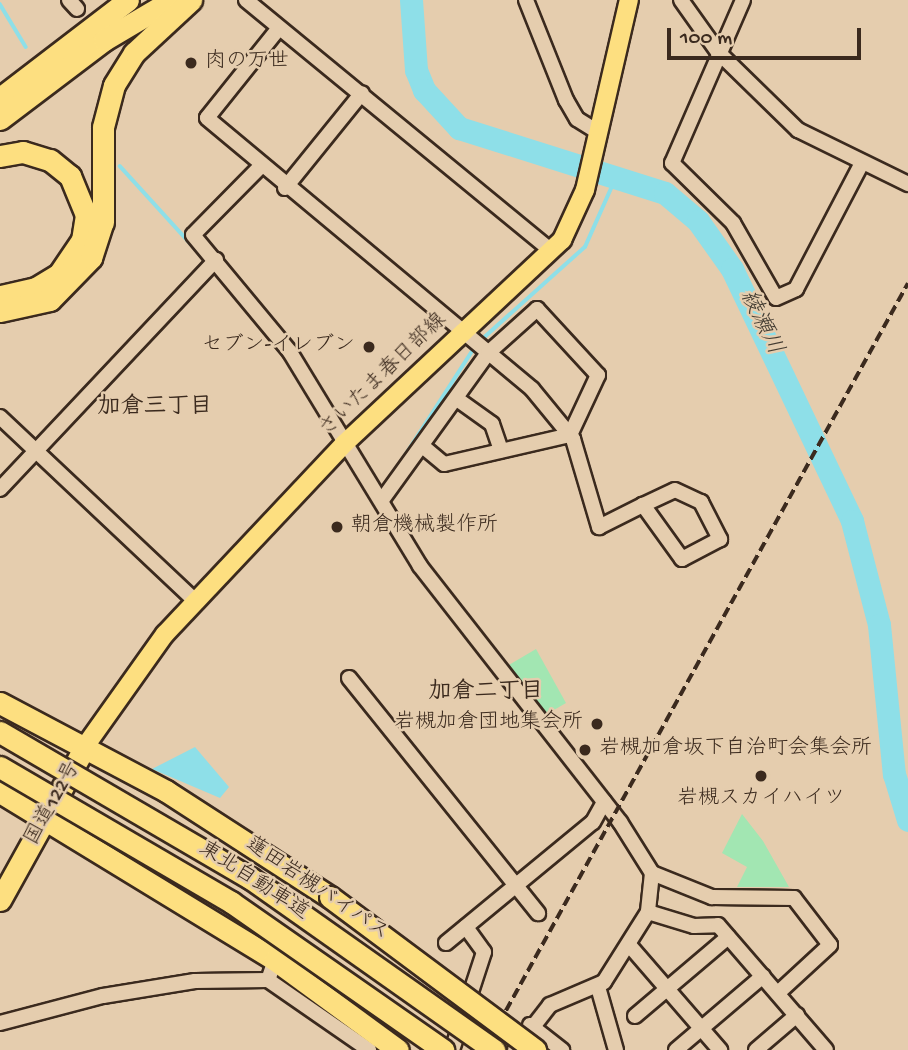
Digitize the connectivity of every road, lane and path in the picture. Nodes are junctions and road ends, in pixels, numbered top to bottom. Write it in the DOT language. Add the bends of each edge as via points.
graph roads {
  1 [pos="128,0"];
  2 [pos="172,0"];
  3 [pos="191,0"];
  4 [pos="246,0"];
  5 [pos="526,0"];
  6 [pos="629,0"];
  7 [pos="681,0"];
  8 [pos="743,0"];
  9 [pos="279,28"];
  10 [pos="718,52"];
  11 [pos="30,71"];
  12 [pos="0,81"];
  13 [pos="362,93"];
  14 [pos="0,98"];
  15 [pos="0,119"];
  16 [pos="597,141"];
  17 [pos="0,156"];
  18 [pos="862,163"];
  19 [pos="260,167"];
  20 [pos="908,184"];
  21 [pos="285,188"];
  22 [pos="552,251"];
  23 [pos="216,260"];
  24 [pos="0,296"];
  25 [pos="0,311"];
  26 [pos="477,343"];
  27 [pos="457,399"];
  28 [pos="0,417"];
  29 [pos="570,435"];
  30 [pos="344,444"];
  31 [pos="424,447"];
  32 [pos="501,450"];
  33 [pos="37,451"];
  34 [pos="0,489"];
  35 [pos="382,500"];
  36 [pos="643,505"];
  37 [pos="196,602"];
  38 [pos="349,678"];
  39 [pos="0,703"];
  40 [pos="0,732"];
  41 [pos="86,745"];
  42 [pos="0,767"];
  43 [pos="1,794"];
  44 [pos="604,802"];
  45 [pos="46,820"];
  46 [pos="652,873"];
  47 [pos="516,886"];
  48 [pos="0,900"];
  49 [pos="648,912"];
  50 [pos="538,913"];
  51 [pos="466,927"];
  52 [pos="728,937"];
  53 [pos="446,943"];
  54 [pos="630,946"];
  55 [pos="275,960"];
  56 [pos="763,976"];
  57 [pos="268,980"];
  58 [pos="598,987"];
  59 [pos="667,988"];
  60 [pos="778,993"];
  61 [pos="797,1015"];
  62 [pos="635,1016"];
  63 [pos="0,1023"];
  64 [pos="530,1025"];
  65 [pos="701,1028"];
  66 [pos="369,1050"];
  67 [pos="398,1050"];
  68 [pos="443,1050"];
  69 [pos="452,1050"];
  70 [pos="494,1050"];
  71 [pos="515,1050"];
  72 [pos="535,1050"];
  73 [pos="562,1050"];
  74 [pos="616,1050"];
  75 [pos="676,1050"];
  76 [pos="720,1050"];
  77 [pos="756,1050"];
  78 [pos="826,1050"];
  1 -- 11 [label="highway"];
  2 -- 15 [label="highway" via="104,40"];
  3 -- 25 [label="highway" via="134,53 114,85 103,127 103,222 91,258 50,300"];
  4 -- 9 [label="street"];
  5 -- 16 [label="street" via="566,100"];
  6 -- 16 [label="main road, さいたま春日部線"];
  7 -- 10 [label="street"];
  8 -- 10 [label="street"];
  9 -- 13 [label="street"];
  9 -- 19 [label="street" via="207,118"];
  10 -- 18 [label="street" via="798,130"];
  10 -- 18 [label="street" via="673,163 733,223 776,298 796,289"];
  11 -- 12 [label="highway"];
  11 -- 14 [label="highway"];
  13 -- 21 [label="street"];
  13 -- 22 [label="street"];
  16 -- 22 [label="main road, さいたま春日部線" via="585,190"];
  17 -- 24 [label="highway" via="23,152 50,160 70,176 86,215 82,240 59,274 36,288"];
  18 -- 20 [label="street"];
  19 -- 21 [label="street"];
  19 -- 23 [label="street" via="193,235"];
  21 -- 26 [label="street"];
  22 -- 26 [label="main road, さいたま春日部線"];
  23 -- 30 [label="street" via="290,352"];
  23 -- 33 [label="street"];
  26 -- 27 [label="street"];
  26 -- 29 [label="street" via="532,389"];
  26 -- 29 [label="street" via="537,309 598,374"];
  26 -- 30 [label="main road, さいたま春日部線"];
  27 -- 31 [label="street"];
  27 -- 32 [label="street" via="492,424"];
  28 -- 33 [label="street"];
  29 -- 32 [label="street"];
  29 -- 36 [label="street" via="599,527"];
  30 -- 35 [label="street"];
  30 -- 37 [label="main road, さいたま春日部線"];
  31 -- 32 [label="street" via="444,464"];
  31 -- 35 [label="street"];
  33 -- 34 [label="street"];
  33 -- 37 [label="street"];
  35 -- 44 [label="street" via="448,604"];
  36 -- 36 [label="street" via="682,559 720,539 701,502 675,490"];
  37 -- 41 [label="main road, さいたま春日部線" via="143,660"];
  38 -- 47 [label="street"];
  39 -- 41 [label="highway, 蓮田岩槻バイパス"];
  40 -- 70 [label="highway, 東北自動車道, bridge" via="250,878"];
  41 -- 45 [label="highway, 国道122号"];
  41 -- 72 [label="highway, 蓮田岩槻バイパス, bridge" via="330,897"];
  42 -- 68 [label="highway, 東北自動車道, bridge" via="231,902"];
  43 -- 45 [label="highway"];
  44 -- 46 [label="street"];
  44 -- 47 [label="street" via="593,822"];
  45 -- 48 [label="highway, 国道122号"];
  45 -- 55 [label="highway"];
  46 -- 49 [label="street"];
  46 -- 60 [label="street" via="712,897 794,898 830,945"];
  47 -- 50 [label="street"];
  47 -- 51 [label="street"];
  49 -- 52 [label="street" via="694,926 718,925"];
  49 -- 54 [label="street"];
  51 -- 53 [label="street"];
  51 -- 69 [label="street" via="484,951"];
  52 -- 56 [label="street"];
  52 -- 59 [label="street"];
  54 -- 58 [label="street"];
  54 -- 59 [label="street"];
  55 -- 57 [label="street"];
  55 -- 67 [label="highway"];
  56 -- 60 [label="street"];
  56 -- 65 [label="street"];
  57 -- 63 [label="street" via="195,981 103,996"];
  57 -- 66 [label="street"];
  58 -- 64 [label="street" via="550,1005"];
  58 -- 74 [label="street"];
  59 -- 62 [label="street"];
  59 -- 65 [label="street"];
  60 -- 61 [label="street"];
  61 -- 77 [label="street"];
  61 -- 78 [label="street"];
  64 -- 71 [label="street"];
  64 -- 73 [label="street"];
  65 -- 75 [label="street"];
  65 -- 76 [label="street"];
}
